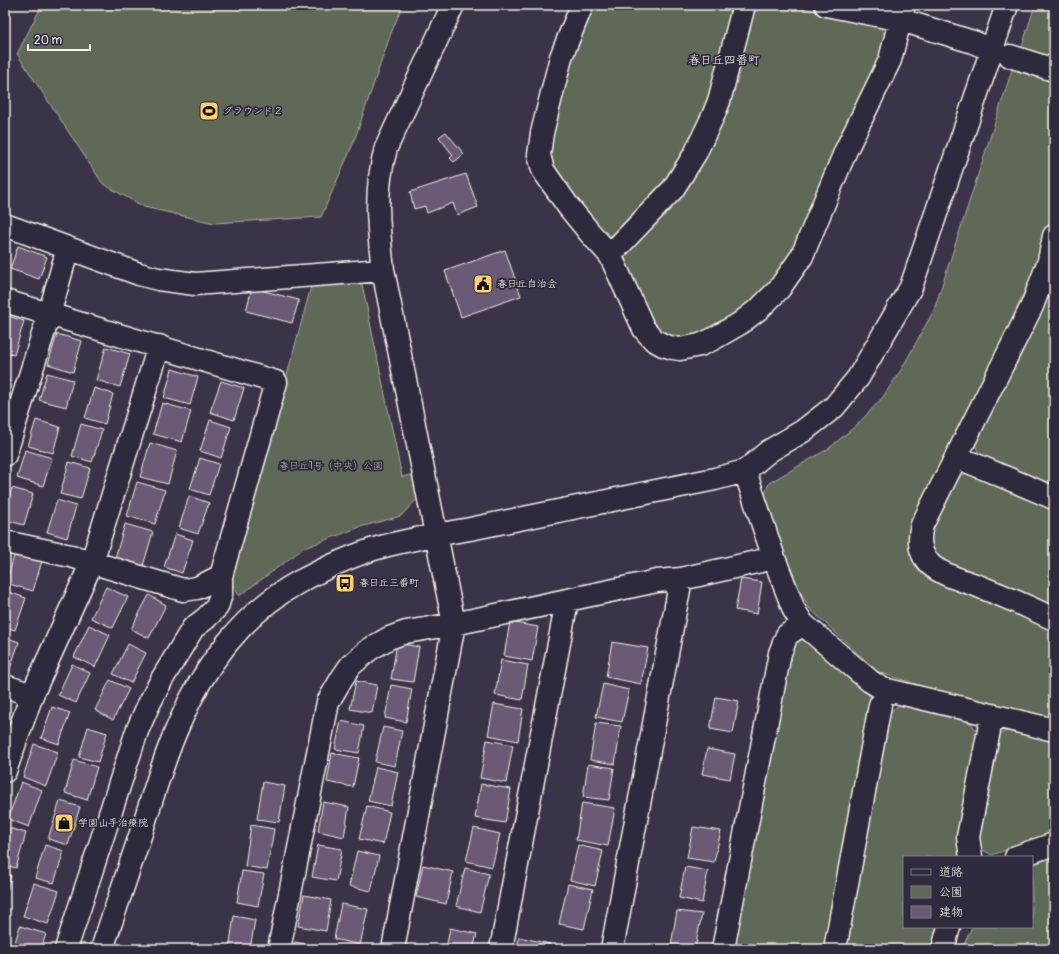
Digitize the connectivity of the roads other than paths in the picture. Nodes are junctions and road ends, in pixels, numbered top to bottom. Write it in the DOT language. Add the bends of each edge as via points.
graph roads {
  1 [pos="454,5"];
  2 [pos="582,5"];
  3 [pos="744,5"];
  4 [pos="826,5"];
  5 [pos="1007,5"];
  6 [pos="903,13"];
  7 [pos="1001,53"];
  8 [pos="1054,70"];
  9 [pos="5,225"];
  10 [pos="1054,236"];
  11 [pos="68,248"];
  12 [pos="610,255"];
  13 [pos="383,270"];
  14 [pos="5,301"];
  15 [pos="49,314"];
  16 [pos="159,346"];
  17 [pos="10,424"];
  18 [pos="5,456"];
  19 [pos="957,457"];
  20 [pos="745,471"];
  21 [pos="1054,498"];
  22 [pos="437,534"];
  23 [pos="5,542"];
  24 [pos="774,558"];
  25 [pos="92,562"];
  26 [pos="221,576"];
  27 [pos="681,579"];
  28 [pos="183,590"];
  29 [pos="567,601"];
  30 [pos="1054,619"];
  31 [pos="454,624"];
  32 [pos="803,624"];
  33 [pos="193,628"];
  34 [pos="5,686"];
  35 [pos="32,695"];
  36 [pos="880,705"];
  37 [pos="992,715"];
  38 [pos="1054,730"];
  39 [pos="5,771"];
  40 [pos="1054,844"];
  41 [pos="971,856"];
  42 [pos="1019,856"];
  43 [pos="949,928"];
  44 [pos="66,949"];
  45 [pos="102,949"];
  46 [pos="279,949"];
  47 [pos="393,949"];
  48 [pos="501,949"];
  49 [pos="612,949"];
  50 [pos="723,949"];
  51 [pos="835,949"];
  52 [pos="943,949"];
  1 -- 13 [label="street" via="386,148 381,166 377,216"];
  2 -- 12 [label="street" via="562,57 542,133 539,155 543,170 568,206"];
  3 -- 12 [label="street" via="719,101 695,154 673,189"];
  4 -- 6 [label="street"];
  5 -- 7 [label="street"];
  6 -- 7 [label="street"];
  6 -- 12 [label="street" via="890,60 846,150 802,256 779,289 760,308 739,324 700,345 672,348 654,340 644,329"];
  7 -- 8 [label="street"];
  7 -- 20 [label="street" via="911,287 858,378 834,407 803,431 769,451"];
  9 -- 11 [label="street"];
  10 -- 19 [label="street" via="1049,262 1032,306"];
  11 -- 13 [label="street" via="139,274 196,284"];
  11 -- 15 [label="street"];
  13 -- 22 [label="street"];
  14 -- 15 [label="street"];
  15 -- 16 [label="street"];
  15 -- 17 [label="street"];
  16 -- 25 [label="street"];
  16 -- 26 [label="street" via="276,382"];
  17 -- 18 [label="street"];
  19 -- 21 [label="street"];
  19 -- 30 [label="street" via="922,525 919,537 923,553 931,565 947,574"];
  20 -- 22 [label="street"];
  20 -- 24 [label="street"];
  22 -- 31 [label="street"];
  22 -- 45 [label="street" via="379,547 298,582 256,612 224,647 208,669 179,722 155,786"];
  23 -- 25 [label="street"];
  24 -- 27 [label="street"];
  24 -- 32 [label="street" via="794,610"];
  25 -- 28 [label="street"];
  25 -- 35 [label="street"];
  26 -- 28 [label="street" via="197,588"];
  26 -- 33 [label="street" via="221,594 217,607"];
  27 -- 29 [label="street" via="657,581"];
  27 -- 49 [label="street"];
  28 -- 33 [label="street" via="193,609"];
  29 -- 31 [label="street"];
  29 -- 48 [label="street"];
  31 -- 46 [label="street" via="406,632 370,649 351,666 328,702"];
  31 -- 47 [label="street"];
  32 -- 37 [label="street" via="883,689"];
  32 -- 50 [label="street" via="787,634 780,652"];
  33 -- 44 [label="street" via="162,679 137,731"];
  34 -- 35 [label="street"];
  35 -- 39 [label="street"];
  36 -- 51 [label="street"];
  37 -- 38 [label="street"];
  37 -- 41 [label="street" via="968,836"];
  40 -- 42 [label="street"];
  43 -- 52 [label="street"];
}
